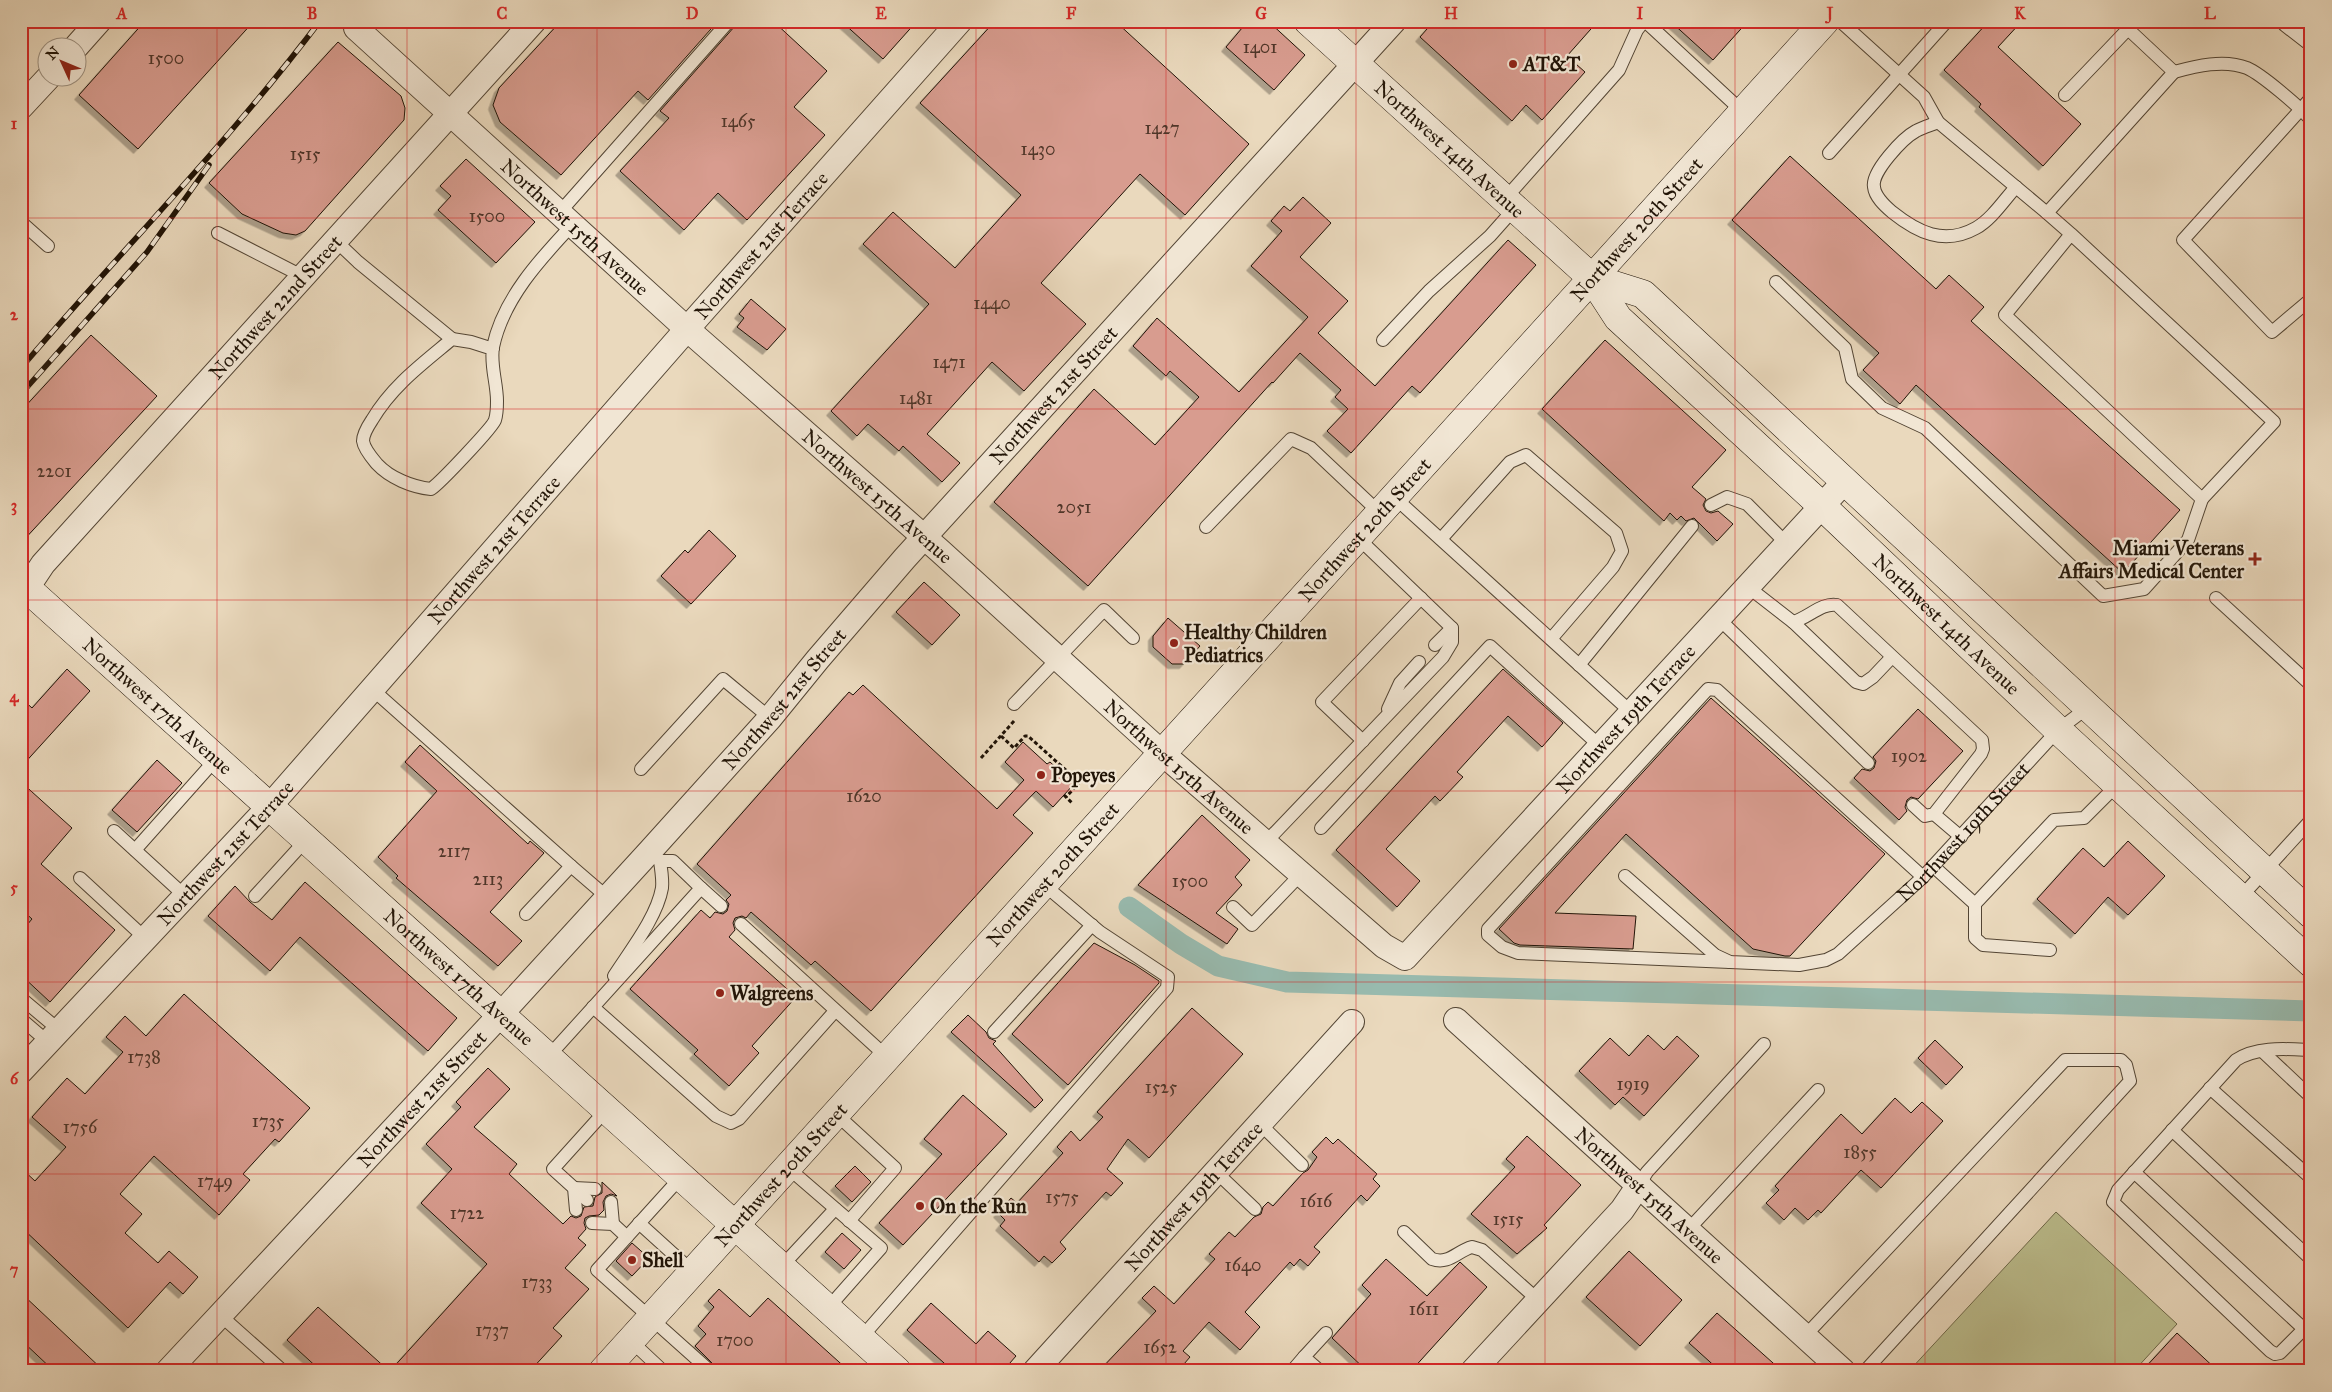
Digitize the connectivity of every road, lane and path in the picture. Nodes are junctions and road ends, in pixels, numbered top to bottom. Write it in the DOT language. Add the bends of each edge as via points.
graph roads {
  1 [pos="99,21"];
  2 [pos="534,21"];
  3 [pos="729,21"];
  4 [pos="960,21"];
  5 [pos="1308,21"];
  6 [pos="1394,21"];
  7 [pos="1644,21"];
  8 [pos="1825,21"];
  9 [pos="1840,21"];
  10 [pos="1947,21"];
  11 [pos="2289,21"];
  12 [pos="2129,25"];
  13 [pos="356,28"];
  14 [pos="2310,37"];
  15 [pos="84,38"];
  16 [pos="1355,65"];
  17 [pos="2174,72"];
  18 [pos="1899,74"];
  19 [pos="39,88"];
  20 [pos="2065,94"];
  21 [pos="2311,98"];
  22 [pos="21,107"];
  23 [pos="2301,109"];
  24 [pos="1743,112"];
  25 [pos="451,113"];
  26 [pos="2311,120"];
  27 [pos="1938,122"];
  28 [pos="1829,153"];
  29 [pos="2016,187"];
  30 [pos="1509,205"];
  31 [pos="2047,213"];
  32 [pos="566,218"];
  33 [pos="21,222"];
  34 [pos="218,233"];
  35 [pos="2070,234"];
  36 [pos="336,241"];
  37 [pos="48,246"];
  38 [pos="304,276"];
  39 [pos="1592,278"];
  40 [pos="1776,282"];
  41 [pos="2311,299"];
  42 [pos="687,329"];
  43 [pos="452,339"];
  44 [pos="1384,340"];
  45 [pos="493,349"];
  46 [pos="1845,481"];
  47 [pos="2202,499"];
  48 [pos="1387,505"];
  49 [pos="1712,505"];
  50 [pos="1822,506"];
  51 [pos="1692,526"];
  52 [pos="1206,527"];
  53 [pos="924,538"];
  54 [pos="1357,538"];
  55 [pos="1441,539"];
  56 [pos="1787,544"];
  57 [pos="1748,587"];
  58 [pos="23,590"];
  59 [pos="1421,598"];
  60 [pos="2216,598"];
  61 [pos="1718,618"];
  62 [pos="1793,622"];
  63 [pos="1452,628"];
  64 [pos="1133,638"];
  65 [pos="1551,640"];
  66 [pos="1435,646"];
  67 [pos="1892,657"];
  68 [pos="1057,658"];
  69 [pos="1419,662"];
  70 [pos="1579,665"];
  71 [pos="2311,685"];
  72 [pos="372,689"];
  73 [pos="1014,704"];
  74 [pos="2087,708"];
  75 [pos="1631,712"];
  76 [pos="770,718"];
  77 [pos="1016,719"];
  78 [pos="1382,721"];
  79 [pos="2058,730"];
  80 [pos="1001,736"];
  81 [pos="1363,741"];
  82 [pos="1600,746"];
  83 [pos="1162,753"];
  84 [pos="981,758"];
  85 [pos="216,759"];
  86 [pos="1868,763"];
  87 [pos="641,769"];
  88 [pos="2117,785"];
  89 [pos="1073,804"];
  90 [pos="1912,805"];
  91 [pos="269,806"];
  92 [pos="1934,814"];
  93 [pos="2311,820"];
  94 [pos="1321,828"];
  95 [pos="114,831"];
  96 [pos="1961,837"];
  97 [pos="306,840"];
  98 [pos="1266,842"];
  99 [pos="135,850"];
  100 [pos="655,856"];
  101 [pos="571,866"];
  102 [pos="1933,866"];
  103 [pos="2264,872"];
  104 [pos="1302,873"];
  105 [pos="1624,876"];
  106 [pos="1923,877"];
  107 [pos="80,878"];
  108 [pos="1043,884"];
  109 [pos="701,888"];
  110 [pos="186,896"];
  111 [pos="255,896"];
  112 [pos="607,897"];
  113 [pos="2240,898"];
  114 [pos="1975,904"];
  115 [pos="720,906"];
  116 [pos="1233,907"];
  117 [pos="526,914"];
  118 [pos="2311,914"];
  119 [pos="741,924"];
  120 [pos="1092,925"];
  121 [pos="145,938"];
  122 [pos="2050,950"];
  123 [pos="1405,958"];
  124 [pos="1730,962"];
  125 [pos="2311,963"];
  126 [pos="21,998"];
  127 [pos="594,1008"];
  128 [pos="835,1011"];
  129 [pos="501,1014"];
  130 [pos="21,1019"];
  131 [pos="1456,1020"];
  132 [pos="1352,1022"];
  133 [pos="994,1032"];
  134 [pos="54,1036"];
  135 [pos="1764,1044"];
  136 [pos="2311,1050"];
  137 [pos="2262,1051"];
  138 [pos="548,1057"];
  139 [pos="887,1057"];
  140 [pos="23,1065"];
  141 [pos="2210,1088"];
  142 [pos="1818,1090"];
  143 [pos="2311,1096"];
  144 [pos="607,1109"];
  145 [pos="836,1114"];
  146 [pos="1259,1123"];
  147 [pos="2172,1130"];
  148 [pos="1302,1165"];
  149 [pos="787,1167"];
  150 [pos="1215,1171"];
  151 [pos="2134,1172"];
  152 [pos="682,1176"];
  153 [pos="2311,1178"];
  154 [pos="1638,1186"];
  155 [pos="574,1188"];
  156 [pos="596,1189"];
  157 [pos="587,1200"];
  158 [pos="611,1202"];
  159 [pos="835,1209"];
  160 [pos="1255,1209"];
  161 [pos="576,1210"];
  162 [pos="596,1219"];
  163 [pos="849,1221"];
  164 [pos="639,1223"];
  165 [pos="613,1224"];
  166 [pos="735,1224"];
  167 [pos="1688,1230"];
  168 [pos="1404,1232"];
  169 [pos="627,1237"];
  170 [pos="2311,1259"];
  171 [pos="782,1266"];
  172 [pos="692,1271"];
  173 [pos="1538,1300"];
  174 [pos="828,1308"];
  175 [pos="220,1315"];
  176 [pos="650,1318"];
  177 [pos="2307,1326"];
  178 [pos="1326,1333"];
  179 [pos="1805,1336"];
  180 [pos="861,1338"];
  181 [pos="630,1341"];
  182 [pos="1304,1357"];
  183 [pos="21,1365"];
  184 [pos="27,1371"];
  185 [pos="168,1371"];
  186 [pos="283,1371"];
  187 [pos="603,1371"];
  188 [pos="663,1371"];
  189 [pos="710,1371"];
  190 [pos="897,1371"];
  191 [pos="1035,1371"];
  192 [pos="1292,1371"];
  193 [pos="1320,1371"];
  194 [pos="1473,1371"];
  195 [pos="1843,1371"];
  196 [pos="1865,1371"];
  1 -- 15 [label="street"];
  2 -- 25 [label="street, Northwest 22nd Street"];
  3 -- 32 [label="lane"];
  4 -- 42 [label="street, Northwest 21st Terrace"];
  5 -- 16 [label="main road, Northwest 14th Avenue"];
  6 -- 16 [label="street, Northwest 21st Street"];
  7 -- 24 [label="lane"];
  7 -- 30 [label="lane" via="1636,30 1619,70"];
  8 -- 24 [label="main road, Northwest 20th Street"];
  9 -- 18 [label="lane"];
  10 -- 18 [label="lane"];
  11 -- 14 [label="street"];
  12 -- 17 [label="lane"];
  12 -- 20 [label="lane"];
  13 -- 25 [label="street, Northwest 15th Avenue"];
  16 -- 30 [label="main road, Northwest 14th Avenue"];
  16 -- 53 [label="street, Northwest 21st Street"];
  17 -- 23 [label="lane" via="2200,65 2247,68"];
  17 -- 31 [label="lane"];
  18 -- 27 [label="lane" via="1924,97"];
  18 -- 28 [label="lane"];
  19 -- 22 [label="street"];
  21 -- 23 [label="lane"];
  23 -- 26 [label="lane"];
  23 -- 41 [label="lane" via="2183,240 2272,332"];
  24 -- 39 [label="main road, Northwest 20th Street"];
  25 -- 32 [label="street, Northwest 15th Avenue"];
  25 -- 36 [label="street, Northwest 22nd Street"];
  27 -- 29 [label="lane"];
  27 -- 29 [label="lane" via="1916,131 1896,148 1876,174 1873,187 1887,208 1911,227 1944,237 1976,227"];
  29 -- 31 [label="lane"];
  30 -- 39 [label="main road, Northwest 14th Avenue"];
  30 -- 44 [label="lane" via="1490,236 1428,291"];
  31 -- 35 [label="lane"];
  32 -- 42 [label="street, Northwest 15th Avenue"];
  32 -- 45 [label="lane" via="518,291 500,326"];
  33 -- 37 [label="lane"];
  34 -- 38 [label="lane"];
  35 -- 47 [label="lane" via="2004,315"];
  35 -- 47 [label="lane" via="2274,422"];
  36 -- 38 [label="street, Northwest 22nd Street"];
  36 -- 43 [label="lane"];
  38 -- 58 [label="street, Northwest 22nd Street"];
  39 -- 46 [label="main road, Northwest 14th Avenue" via="1643,294"];
  39 -- 48 [label="main road, Northwest 20th Street"];
  39 -- 50 [label="main road, Northwest 14th Avenue" via="1618,318"];
  40 -- 47 [label="lane" via="1845,348 1852,379 1882,408 1925,428 2104,596 2144,589 2188,540"];
  42 -- 53 [label="street, Northwest 15th Avenue"];
  42 -- 72 [label="street, Northwest 21st Terrace"];
  43 -- 45 [label="lane"];
  43 -- 45 [label="lane" via="400,382 382,403 364,435 363,443 381,469 420,488 431,489 442,481 495,420 497,400"];
  46 -- 50 [label="street, Northwest 19th Terrace"];
  46 -- 74 [label="main road, Northwest 14th Avenue"];
  48 -- 52 [label="lane" via="1311,448 1291,439"];
  48 -- 54 [label="main road, Northwest 20th Street"];
  48 -- 55 [label="lane"];
  49 -- 56 [label="lane" via="1727,497 1747,504"];
  50 -- 56 [label="street, Northwest 19th Terrace"];
  50 -- 79 [label="main road, Northwest 14th Avenue"];
  51 -- 70 [label="lane"];
  53 -- 68 [label="street, Northwest 15th Avenue"];
  53 -- 76 [label="street, Northwest 21st Street"];
  54 -- 59 [label="lane"];
  54 -- 83 [label="main road, Northwest 20th Street"];
  55 -- 65 [label="lane"];
  55 -- 65 [label="lane" via="1510,462 1526,455 1616,533 1622,551 1613,567"];
  56 -- 57 [label="street, Northwest 19th Terrace"];
  57 -- 61 [label="street, Northwest 19th Terrace"];
  57 -- 62 [label="lane"];
  58 -- 85 [label="main road, Northwest 17th Avenue"];
  59 -- 63 [label="lane"];
  59 -- 81 [label="lane" via="1322,702"];
  60 -- 71 [label="lane"];
  61 -- 75 [label="street, Northwest 19th Terrace"];
  61 -- 86 [label="lane"];
  62 -- 67 [label="lane" via="1803,620 1825,606 1837,606"];
  62 -- 67 [label="lane" via="1856,682 1863,684"];
  63 -- 66 [label="lane"];
  63 -- 78 [label="lane" via="1452,642 1443,657"];
  64 -- 68 [label="lane" via="1104,610"];
  65 -- 70 [label="lane"];
  67 -- 92 [label="lane" via="1982,740 1981,754"];
  68 -- 73 [label="lane"];
  68 -- 83 [label="street, Northwest 15th Avenue"];
  69 -- 78 [label="lane" via="1400,683"];
  70 -- 75 [label="lane"];
  72 -- 91 [label="street, Northwest 21st Terrace"];
  72 -- 101 [label="lane"];
  74 -- 79 [label="lane, Northwest 19th Street"];
  74 -- 103 [label="main road, Northwest 14th Avenue"];
  75 -- 82 [label="street, Northwest 19th Terrace"];
  76 -- 87 [label="lane" via="723,679"];
  76 -- 100 [label="street, Northwest 21st Street"];
  77 -- 80 [label="path"];
  78 -- 81 [label="lane"];
  79 -- 88 [label="main road, Northwest 14th Avenue"];
  79 -- 96 [label="lane, Northwest 19th Street"];
  80 -- 84 [label="path"];
  80 -- 89 [label="path" via="1014,748 1028,736 1078,781 1065,796"];
  81 -- 98 [label="lane"];
  82 -- 94 [label="lane" via="1490,646"];
  82 -- 123 [label="street, Northwest 19th Terrace"];
  83 -- 98 [label="street, Northwest 15th Avenue"];
  83 -- 108 [label="main road, Northwest 20th Street"];
  85 -- 91 [label="main road, Northwest 17th Avenue"];
  85 -- 99 [label="lane"];
  88 -- 113 [label="main road, Northwest 14th Avenue"];
  88 -- 114 [label="lane" via="2084,818 2054,820"];
  90 -- 92 [label="lane" via="1925,816"];
  91 -- 97 [label="main road, Northwest 17th Avenue"];
  91 -- 110 [label="street, Northwest 21st Terrace"];
  92 -- 96 [label="lane"];
  93 -- 103 [label="lane"];
  95 -- 99 [label="lane"];
  96 -- 102 [label="lane, Northwest 19th Street"];
  97 -- 111 [label="lane"];
  97 -- 129 [label="main road, Northwest 17th Avenue"];
  98 -- 104 [label="street, Northwest 15th Avenue"];
  99 -- 110 [label="lane"];
  100 -- 109 [label="lane" via="673,861"];
  100 -- 112 [label="street, Northwest 21st Street"];
  100 -- 127 [label="lane" via="662,887 656,905"];
  101 -- 112 [label="lane"];
  101 -- 117 [label="lane"];
  102 -- 106 [label="lane, Northwest 19th Street"];
  102 -- 114 [label="lane"];
  103 -- 113 [label="lane"];
  103 -- 118 [label="main road, Northwest 14th Avenue"];
  104 -- 116 [label="lane" via="1252,925"];
  104 -- 123 [label="street, Northwest 15th Avenue" via="1384,946"];
  105 -- 124 [label="lane" via="1715,955"];
  106 -- 124 [label="lane, Northwest 19th Street" via="1838,954 1826,960 1799,965"];
  106 -- 124 [label="lane" via="1717,690 1708,689 1488,929 1488,935 1502,947 1518,953"];
  107 -- 121 [label="lane"];
  108 -- 120 [label="lane"];
  108 -- 139 [label="main road, Northwest 20th Street"];
  109 -- 115 [label="lane"];
  109 -- 127 [label="lane"];
  110 -- 121 [label="street, Northwest 21st Terrace"];
  112 -- 129 [label="street, Northwest 21st Street"];
  113 -- 125 [label="main road, Northwest 14th Avenue"];
  114 -- 122 [label="lane" via="1975,938 1983,945"];
  119 -- 128 [label="lane"];
  120 -- 133 [label="lane"];
  120 -- 180 [label="lane" via="1168,978 1167,988"];
  121 -- 134 [label="street, Northwest 21st Terrace"];
  126 -- 134 [label="lane"];
  127 -- 128 [label="lane" via="716,1116 731,1122 743,1115"];
  127 -- 138 [label="lane"];
  128 -- 139 [label="lane"];
  129 -- 138 [label="main road, Northwest 17th Avenue"];
  129 -- 175 [label="street, Northwest 21st Street"];
  130 -- 134 [label="lane"];
  131 -- 154 [label="street, Northwest 15th Avenue"];
  132 -- 146 [label="street, Northwest 19th Terrace"];
  134 -- 140 [label="street, Northwest 21st Terrace"];
  135 -- 154 [label="lane" via="1646,1172"];
  136 -- 137 [label="lane"];
  137 -- 141 [label="lane" via="2247,1053 2236,1060"];
  137 -- 143 [label="lane"];
  138 -- 144 [label="main road, Northwest 17th Avenue"];
  139 -- 145 [label="main road, Northwest 20th Street"];
  141 -- 147 [label="lane"];
  141 -- 153 [label="lane"];
  142 -- 167 [label="lane"];
  144 -- 152 [label="main road, Northwest 17th Avenue"];
  144 -- 155 [label="lane" via="553,1169"];
  145 -- 149 [label="main road, Northwest 20th Street"];
  145 -- 163 [label="lane" via="896,1168"];
  146 -- 148 [label="lane"];
  146 -- 150 [label="street, Northwest 19th Terrace"];
  147 -- 151 [label="lane"];
  147 -- 170 [label="lane"];
  149 -- 159 [label="lane"];
  149 -- 166 [label="main road, Northwest 20th Street"];
  150 -- 160 [label="lane"];
  150 -- 191 [label="street, Northwest 19th Terrace"];
  151 -- 177 [label="lane"];
  151 -- 177 [label="lane" via="2114,1196 2117,1208 2270,1351 2280,1353"];
  152 -- 164 [label="lane"];
  152 -- 166 [label="main road, Northwest 17th Avenue"];
  154 -- 167 [label="street, Northwest 15th Avenue"];
  154 -- 173 [label="street" via="1628,1203"];
  155 -- 156 [label="lane"];
  155 -- 157 [label="lane"];
  155 -- 161 [label="lane"];
  158 -- 165 [label="lane"];
  159 -- 163 [label="lane"];
  159 -- 171 [label="lane"];
  162 -- 165 [label="lane"];
  163 -- 174 [label="lane" via="881,1248"];
  164 -- 169 [label="lane"];
  164 -- 172 [label="lane"];
  165 -- 169 [label="lane"];
  166 -- 171 [label="main road, Northwest 17th Avenue"];
  166 -- 172 [label="main road, Northwest 20th Street"];
  167 -- 179 [label="street, Northwest 15th Avenue"];
  168 -- 173 [label="lane" via="1438,1261 1472,1247 1482,1250"];
  169 -- 176 [label="lane" via="597,1270"];
  171 -- 174 [label="main road, Northwest 17th Avenue"];
  172 -- 176 [label="main road, Northwest 20th Street"];
  173 -- 194 [label="street"];
  174 -- 180 [label="main road, Northwest 17th Avenue"];
  175 -- 185 [label="street, Northwest 21st Street"];
  175 -- 186 [label="lane"];
  176 -- 181 [label="main road, Northwest 20th Street"];
  176 -- 189 [label="lane"];
  178 -- 182 [label="lane"];
  179 -- 195 [label="street, Northwest 15th Avenue"];
  179 -- 196 [label="lane" via="2065,1060 2121,1060 2130,1081"];
  180 -- 190 [label="main road, Northwest 17th Avenue"];
  181 -- 187 [label="main road, Northwest 20th Street"];
  181 -- 188 [label="lane"];
  182 -- 192 [label="lane"];
  182 -- 193 [label="lane"];
  183 -- 184 [label="lane"];
}
